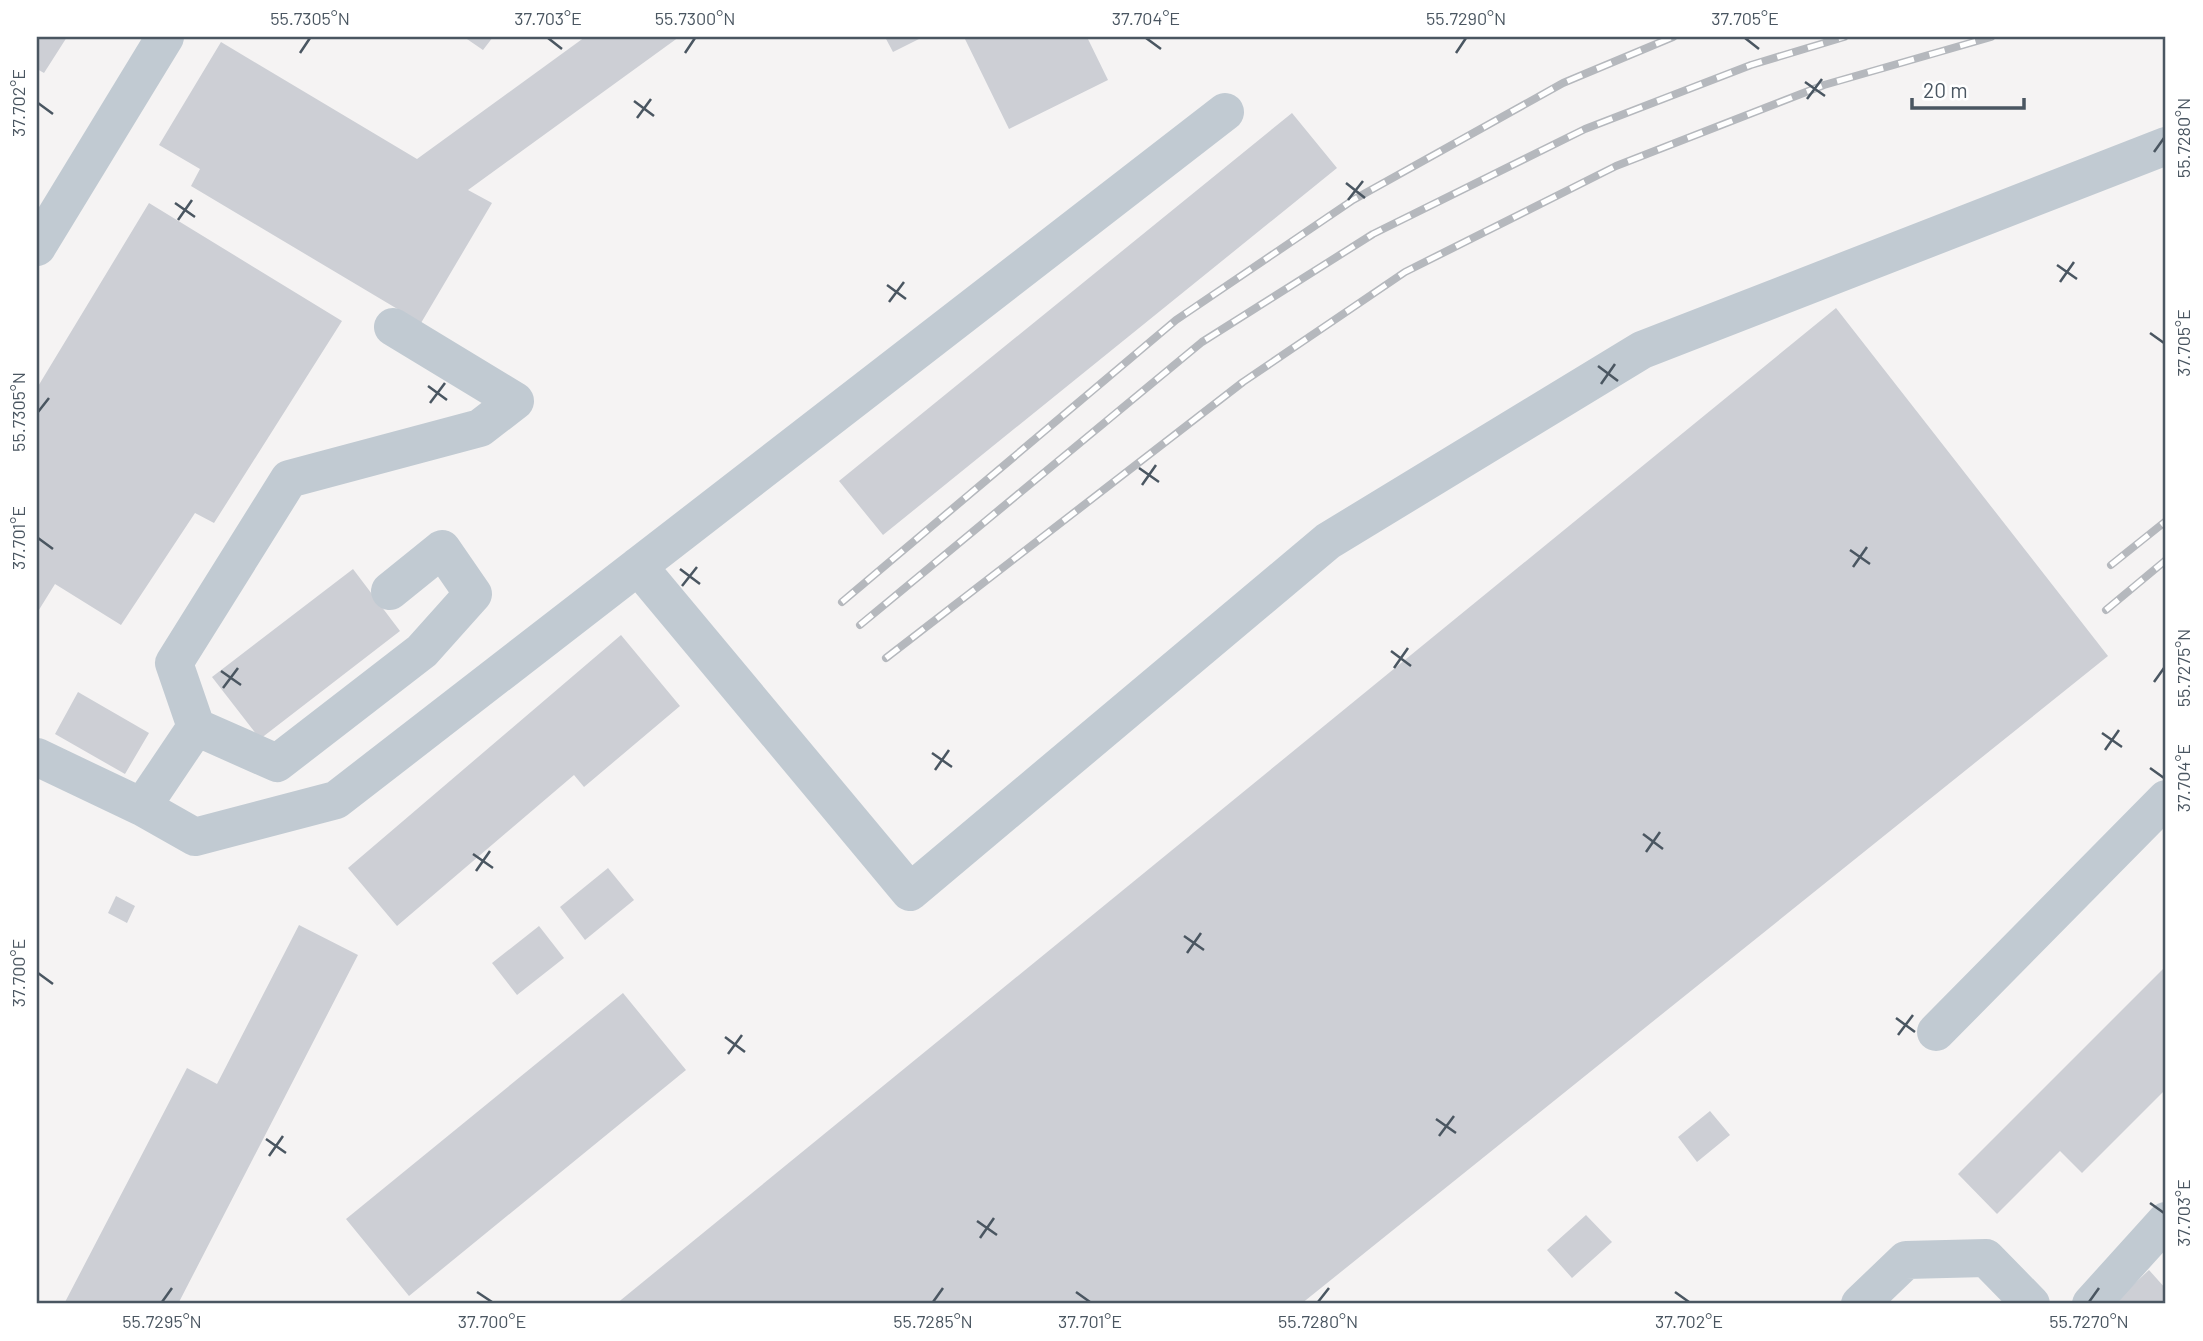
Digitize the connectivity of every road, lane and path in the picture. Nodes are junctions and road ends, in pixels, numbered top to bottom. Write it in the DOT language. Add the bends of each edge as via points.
graph roads {
  1 [pos="165,37"];
  2 [pos="1225,113"];
  3 [pos="2166,146"];
  4 [pos="37,247"];
  5 [pos="393,327"];
  6 [pos="638,566"];
  7 [pos="390,590"];
  8 [pos="197,727"];
  9 [pos="37,757"];
  10 [pos="2166,799"];
  11 [pos="142,807"];
  12 [pos="1936,1032"];
  13 [pos="2166,1221"];
  14 [pos="1860,1304"];
  15 [pos="2031,1304"];
  16 [pos="2091,1304"];
  1 -- 4 [label="street"];
  2 -- 6 [label="street"];
  3 -- 6 [label="street" via="1642,350 1328,541 910,891"];
  5 -- 8 [label="street" via="515,401 480,428 289,479 174,663"];
  6 -- 11 [label="street" via="335,800 195,837"];
  7 -- 8 [label="street" via="442,549 473,594 422,651 277,764"];
  8 -- 11 [label="street"];
  9 -- 11 [label="street"];
  10 -- 12 [label="street"];
  13 -- 16 [label="street"];
  14 -- 15 [label="street" via="1906,1260 1986,1258"];
}
